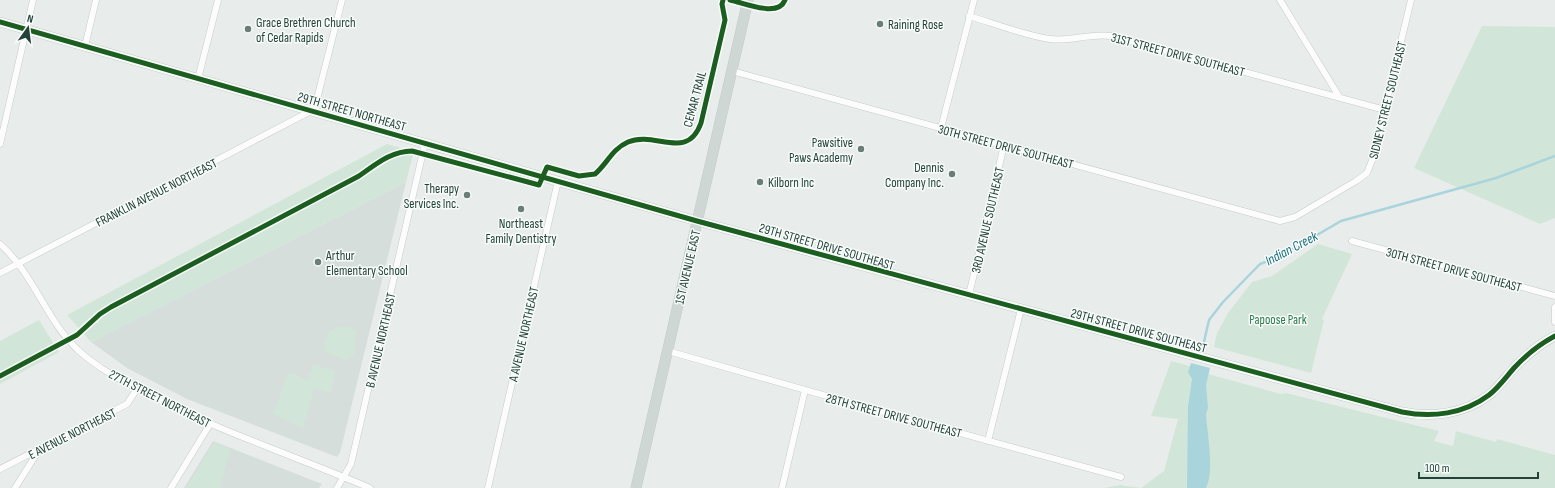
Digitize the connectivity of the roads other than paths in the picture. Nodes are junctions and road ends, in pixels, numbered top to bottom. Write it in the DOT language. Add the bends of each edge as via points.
graph roads {
  1 [pos="33,0"];
  2 [pos="96,0"];
  3 [pos="218,0"];
  4 [pos="342,0"];
  5 [pos="748,0"];
  6 [pos="974,0"];
  7 [pos="1280,0"];
  8 [pos="1411,0"];
  9 [pos="969,16"];
  10 [pos="0,22"];
  11 [pos="26,29"];
  12 [pos="85,46"];
  13 [pos="732,71"];
  14 [pos="198,79"];
  15 [pos="1340,98"];
  16 [pos="1385,110"];
  17 [pos="311,111"];
  18 [pos="941,128"];
  19 [pos="425,143"];
  20 [pos="0,144"];
  21 [pos="1004,145"];
  22 [pos="558,181"];
  23 [pos="697,221"];
  24 [pos="1280,221"];
  25 [pos="1352,241"];
  26 [pos="0,244"];
  27 [pos="18,263"];
  28 [pos="0,273"];
  29 [pos="969,296"];
  30 [pos="1555,296"];
  31 [pos="1555,307"];
  32 [pos="1021,309"];
  33 [pos="1555,322"];
  34 [pos="1555,336"];
  35 [pos="668,351"];
  36 [pos="137,389"];
  37 [pos="805,390"];
  38 [pos="210,424"];
  39 [pos="988,441"];
  40 [pos="39,449"];
  41 [pos="0,470"];
  42 [pos="344,477"];
  43 [pos="1121,477"];
  44 [pos="15,488"];
  45 [pos="171,488"];
  46 [pos="337,488"];
  47 [pos="370,488"];
  48 [pos="488,488"];
  49 [pos="636,488"];
  50 [pos="782,488"];
  1 -- 11 [label="street"];
  2 -- 12 [label="street"];
  3 -- 14 [label="street"];
  4 -- 17 [label="street" via="316,103"];
  5 -- 13 [label="main road, 1ST AVENUE EAST"];
  6 -- 9 [label="street"];
  7 -- 15 [label="street"];
  8 -- 16 [label="street, SIDNEY STREET SOUTHEAST"];
  9 -- 15 [label="street, 31ST STREET DRIVE SOUTHEAST" via="1050,39 1098,34 1111,36"];
  9 -- 18 [label="street"];
  10 -- 11 [label="main road, 29TH STREET NORTHEAST"];
  11 -- 12 [label="main road, 29TH STREET NORTHEAST"];
  11 -- 20 [label="street"];
  12 -- 14 [label="main road, 29TH STREET NORTHEAST"];
  13 -- 18 [label="street, 30TH STREET DRIVE SOUTHEAST"];
  13 -- 23 [label="main road, 1ST AVENUE EAST"];
  14 -- 17 [label="main road, 29TH STREET NORTHEAST"];
  15 -- 16 [label="street, 31ST STREET DRIVE SOUTHEAST"];
  16 -- 24 [label="street, SIDNEY STREET SOUTHEAST" via="1367,173 1295,217"];
  17 -- 19 [label="main road, 29TH STREET NORTHEAST"];
  17 -- 27 [label="street, FRANKLIN AVENUE NORTHEAST"];
  18 -- 21 [label="street, 30TH STREET DRIVE SOUTHEAST"];
  19 -- 22 [label="main road, 29TH STREET NORTHEAST"];
  19 -- 42 [label="street, B AVENUE NORTHEAST" via="351,464"];
  21 -- 24 [label="street, 30TH STREET DRIVE SOUTHEAST"];
  21 -- 29 [label="street, 3RD AVENUE SOUTHEAST"];
  22 -- 23 [label="main road, 29TH STREET NORTHEAST"];
  22 -- 48 [label="street, A AVENUE NORTHEAST"];
  23 -- 29 [label="main road, 29TH STREET DRIVE SOUTHEAST"];
  23 -- 35 [label="main road, 1ST AVENUE EAST"];
  25 -- 30 [label="street, 30TH STREET DRIVE SOUTHEAST"];
  26 -- 27 [label="street, 27TH STREET NORTHEAST"];
  27 -- 28 [label="street, FRANKLIN AVENUE NORTHEAST"];
  27 -- 36 [label="street, 27TH STREET NORTHEAST" via="74,346 92,362"];
  29 -- 32 [label="main road, 29TH STREET DRIVE SOUTHEAST"];
  31 -- 33 [label="street"];
  32 -- 34 [label="main road, 29TH STREET DRIVE SOUTHEAST" via="1413,414 1437,415 1461,409 1486,397 1524,358"];
  32 -- 39 [label="street"];
  35 -- 37 [label="street, 28TH STREET DRIVE SOUTHEAST"];
  35 -- 49 [label="main road, 1ST AVENUE EAST"];
  36 -- 38 [label="street, 27TH STREET NORTHEAST"];
  36 -- 40 [label="street, E AVENUE NORTHEAST" via="127,404"];
  37 -- 39 [label="street, 28TH STREET DRIVE SOUTHEAST"];
  37 -- 50 [label="street"];
  38 -- 42 [label="street, 27TH STREET NORTHEAST"];
  38 -- 45 [label="street"];
  39 -- 43 [label="street, 28TH STREET DRIVE SOUTHEAST"];
  40 -- 41 [label="street, E AVENUE NORTHEAST"];
  40 -- 44 [label="street"];
  42 -- 46 [label="street, B AVENUE NORTHEAST"];
  42 -- 47 [label="street, 27TH STREET NORTHEAST"];
}
